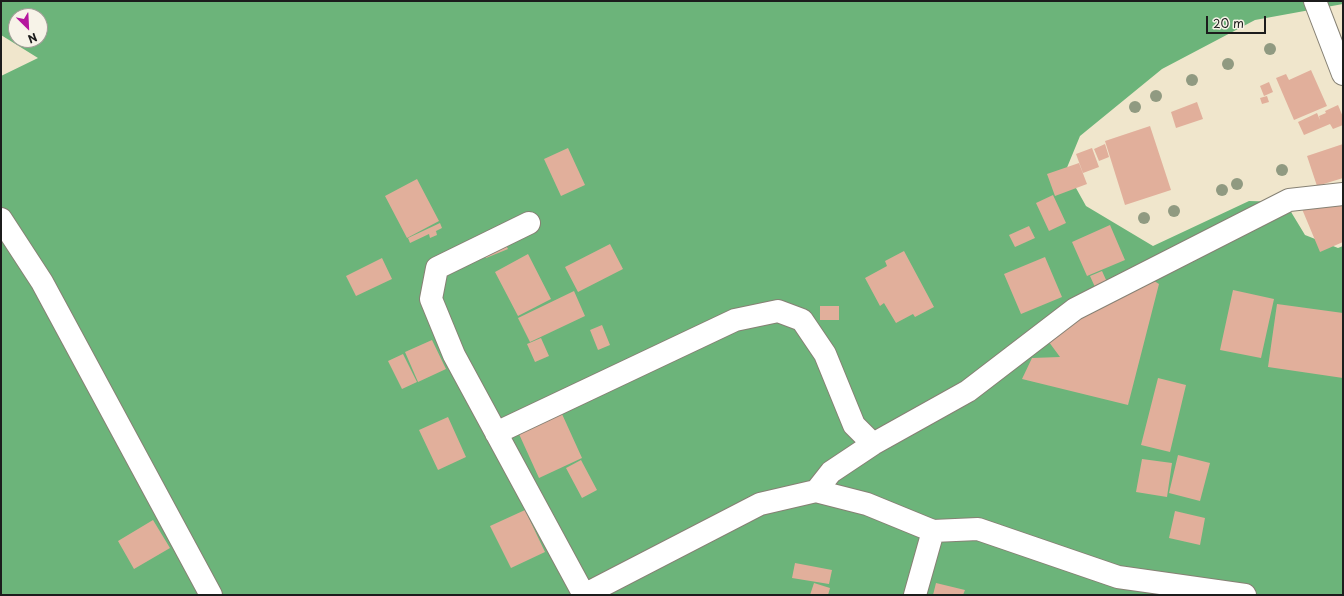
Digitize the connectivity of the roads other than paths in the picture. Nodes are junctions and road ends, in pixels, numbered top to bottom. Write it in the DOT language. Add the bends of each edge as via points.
graph roads {
  1 [pos="1315,1"];
  2 [pos="1343,74"];
  3 [pos="1343,194"];
  4 [pos="1,219"];
  5 [pos="529,223"];
  6 [pos="496,433"];
  7 [pos="873,444"];
  8 [pos="816,491"];
  9 [pos="933,531"];
  10 [pos="211,595"];
  11 [pos="584,595"];
  12 [pos="914,595"];
  13 [pos="1245,595"];
  1 -- 2 [label="street"];
  3 -- 7 [label="street" via="1289,200 1075,309 968,391"];
  4 -- 10 [label="street" via="42,282"];
  5 -- 6 [label="street" via="437,268 431,299 454,356"];
  6 -- 7 [label="street" via="735,320 778,310 802,320 825,354 854,425"];
  6 -- 11 [label="street"];
  7 -- 8 [label="street" via="831,472"];
  8 -- 9 [label="street" via="867,504"];
  8 -- 11 [label="street" via="760,504"];
  9 -- 12 [label="street"];
  9 -- 13 [label="street" via="978,529 1118,577"];
}
